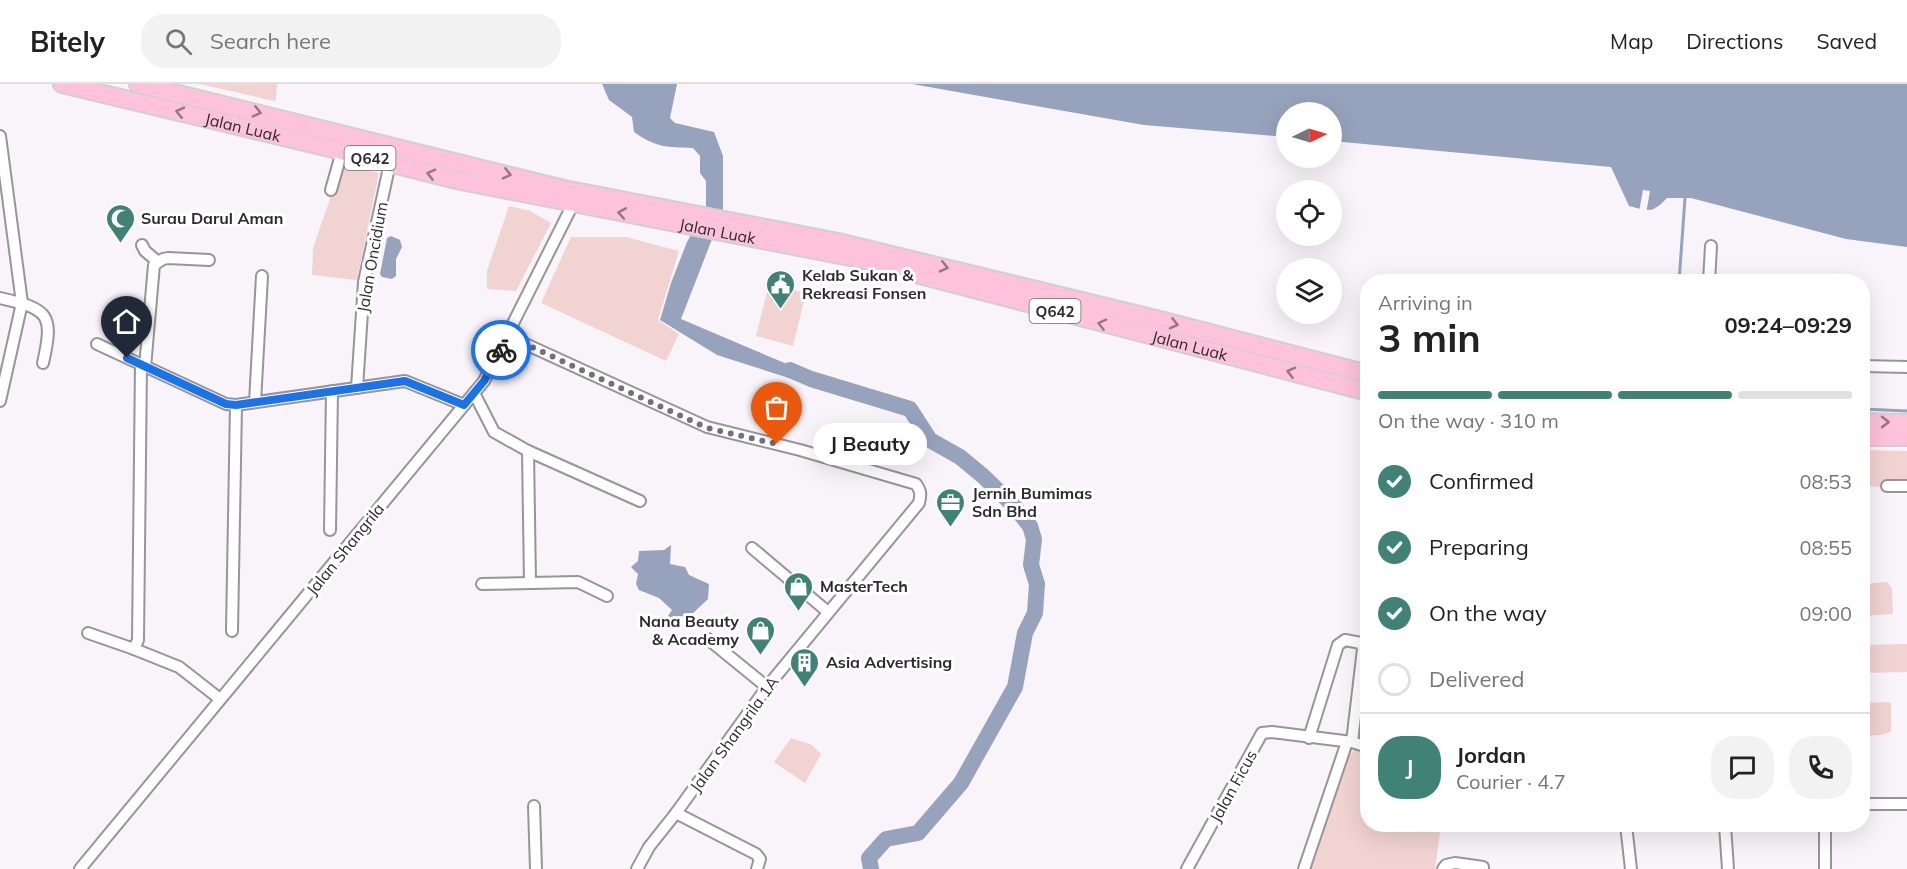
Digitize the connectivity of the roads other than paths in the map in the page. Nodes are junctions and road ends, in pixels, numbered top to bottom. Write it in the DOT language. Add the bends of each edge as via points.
graph roads {
  1 [pos="62,84"];
  2 [pos="138,84"];
  3 [pos="0,136"];
  4 [pos="342,151"];
  5 [pos="390,163"];
  6 [pos="331,190"];
  7 [pos="573,204"];
  8 [pos="681,217"];
  9 [pos="742,229"];
  10 [pos="142,245"];
  11 [pos="1711,246"];
  12 [pos="210,260"];
  13 [pos="157,261"];
  14 [pos="1709,274"];
  15 [pos="262,276"];
  16 [pos="0,298"];
  17 [pos="22,303"];
  18 [pos="508,336"];
  19 [pos="97,344"];
  20 [pos="1293,354"];
  21 [pos="43,363"];
  22 [pos="143,366"];
  23 [pos="1870,366"];
  24 [pos="1907,367"];
  25 [pos="1360,372"];
  26 [pos="1348,386"];
  27 [pos="357,388"];
  28 [pos="1360,390"];
  29 [pos="332,391"];
  30 [pos="474,393"];
  31 [pos="0,401"];
  32 [pos="255,402"];
  33 [pos="236,405"];
  34 [pos="464,405"];
  35 [pos="1870,423"];
  36 [pos="1907,423"];
  37 [pos="1870,437"];
  38 [pos="1907,437"];
  39 [pos="528,451"];
  40 [pos="1887,486"];
  41 [pos="1907,486"];
  42 [pos="640,501"];
  43 [pos="330,530"];
  44 [pos="752,548"];
  45 [pos="530,582"];
  46 [pos="482,584"];
  47 [pos="607,596"];
  48 [pos="828,612"];
  49 [pos="232,631"];
  50 [pos="88,633"];
  51 [pos="708,639"];
  52 [pos="1360,643"];
  53 [pos="134,649"];
  54 [pos="1360,670"];
  55 [pos="767,687"];
  56 [pos="220,699"];
  57 [pos="1309,738"];
  58 [pos="1350,742"];
  59 [pos="1360,745"];
  60 [pos="1870,804"];
  61 [pos="1907,804"];
  62 [pos="534,806"];
  63 [pos="676,813"];
  64 [pos="1627,832"];
  65 [pos="1725,832"];
  66 [pos="1825,832"];
  67 [pos="1483,867"];
  68 [pos="80,869"];
  69 [pos="536,869"];
  70 [pos="638,869"];
  71 [pos="757,869"];
  72 [pos="1187,869"];
  73 [pos="1304,869"];
  74 [pos="1443,869"];
  75 [pos="1630,869"];
  76 [pos="1728,869"];
  77 [pos="1825,869"];
  4 -- 1 [label="main road, Jalan Luak / Q642, one-way"];
  2 -- 8 [label="main road, Jalan Luak / Q642, one-way"];
  3 -- 17 [label="street"];
  4 -- 5 [label="main road, Jalan Luak / Q642"];
  4 -- 6 [label="street"];
  7 -- 5 [label="main road, Jalan Luak / Q642, one-way"];
  5 -- 27 [label="street, Jalan Oncidium" via="364,282"];
  8 -- 7 [label="main road, Jalan Luak / Q642, one-way"];
  7 -- 18 [label="street, Jalan Shangrila"];
  8 -- 9 [label="main road, Jalan Luak / Q642"];
  9 -- 20 [label="main road, Jalan Luak / Q642, one-way" via="873,250"];
  26 -- 9 [label="main road, Jalan Luak / Q642, one-way"];
  10 -- 13 [label="street"];
  11 -- 14 [label="street"];
  12 -- 13 [label="street"];
  13 -- 22 [label="street" via="152,271"];
  15 -- 32 [label="street"];
  16 -- 17 [label="street"];
  17 -- 21 [label="street" via="48,320"];
  17 -- 31 [label="street"];
  18 -- 30 [label="street, Jalan Shangrila"];
  18 -- 48 [label="street, Jalan Shangrila 1A" via="707,428 916,484 921,494 919,503"];
  19 -- 22 [label="street"];
  20 -- 25 [label="main road, Jalan Luak / Q642"];
  20 -- 26 [label="main road" via="1346,376"];
  22 -- 33 [label="street"];
  22 -- 53 [label="street" via="138,640"];
  23 -- 24 [label="street"];
  26 -- 28 [label="main road, Jalan Luak / Q642"];
  27 -- 29 [label="street"];
  27 -- 34 [label="street" via="405,381"];
  29 -- 32 [label="street"];
  29 -- 43 [label="street"];
  30 -- 34 [label="street, Jalan Shangrila"];
  30 -- 39 [label="street" via="494,432"];
  32 -- 33 [label="street"];
  33 -- 49 [label="street"];
  34 -- 56 [label="street, Jalan Shangrila"];
  35 -- 36 [label="main road, one-way"];
  37 -- 38 [label="main road"];
  39 -- 42 [label="street"];
  39 -- 45 [label="street"];
  40 -- 41 [label="street"];
  44 -- 48 [label="street"];
  45 -- 46 [label="street"];
  45 -- 47 [label="street" via="578,582"];
  48 -- 55 [label="street, Jalan Shangrila 1A"];
  50 -- 53 [label="street"];
  51 -- 55 [label="street"];
  52 -- 57 [label="street" via="1345,640 1338,645"];
  53 -- 56 [label="street" via="179,667"];
  54 -- 58 [label="street"];
  55 -- 63 [label="street, Jalan Shangrila 1A"];
  56 -- 68 [label="street, Jalan Shangrila"];
  57 -- 58 [label="street, Jalan Ficus"];
  57 -- 72 [label="street, Jalan Ficus" via="1262,734"];
  58 -- 59 [label="street, Jalan Ficus"];
  58 -- 73 [label="street"];
  60 -- 61 [label="street"];
  62 -- 69 [label="street"];
  63 -- 70 [label="street, Jalan Shangrila 1A"];
  63 -- 71 [label="street" via="756,854 760,859"];
  64 -- 75 [label="street"];
  65 -- 76 [label="street"];
  66 -- 77 [label="street"];
  67 -- 74 [label="street" via="1455,863"];
}
